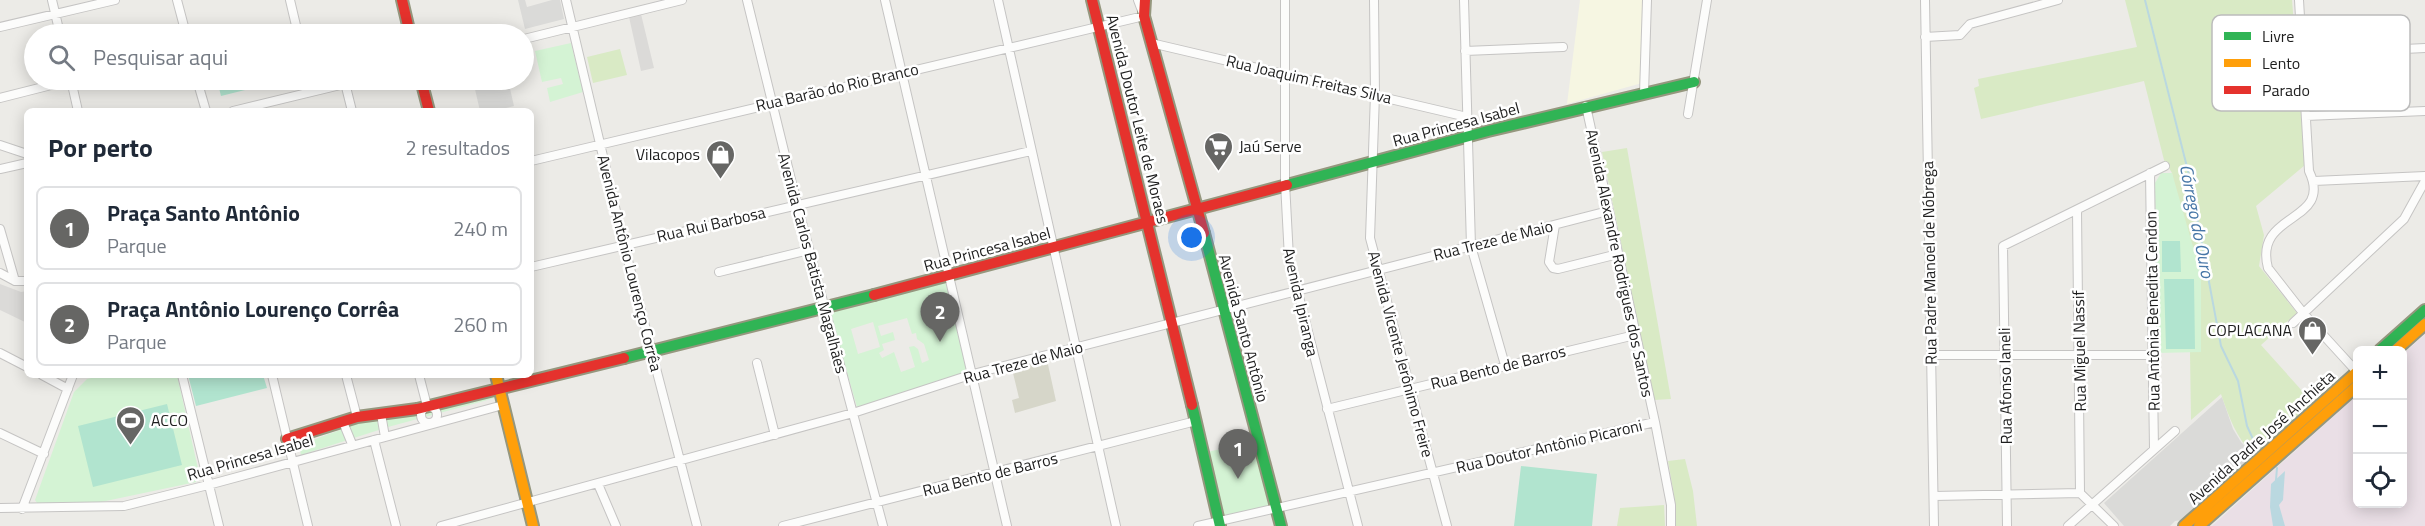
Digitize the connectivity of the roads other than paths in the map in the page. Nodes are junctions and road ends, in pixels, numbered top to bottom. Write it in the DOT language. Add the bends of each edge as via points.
graph roads {
  1 [pos="52,0"];
  2 [pos="115,0"];
  3 [pos="177,0"];
  4 [pos="290,0"];
  5 [pos="402,0"];
  6 [pos="566,0"];
  7 [pos="682,0"];
  8 [pos="747,0"];
  9 [pos="885,0"];
  10 [pos="998,0"];
  11 [pos="1092,0"];
  12 [pos="1138,0"];
  13 [pos="1145,0"];
  14 [pos="1285,0"];
  15 [pos="1374,0"];
  16 [pos="1464,0"];
  17 [pos="1647,0"];
  18 [pos="1707,0"];
  19 [pos="1925,0"];
  20 [pos="2058,0"];
  21 [pos="2299,0"];
  22 [pos="56,14"];
  23 [pos="2300,15"];
  24 [pos="1144,16"];
  25 [pos="58,24"];
  26 [pos="183,24"];
  27 [pos="296,24"];
  28 [pos="408,24"];
  29 [pos="0,27"];
  30 [pos="573,27"];
  31 [pos="1099,27"];
  32 [pos="534,37"];
  33 [pos="1925,37"];
  34 [pos="1151,43"];
  35 [pos="1009,47"];
  36 [pos="1563,47"];
  37 [pos="2425,48"];
  38 [pos="2410,49"];
  39 [pos="1465,51"];
  40 [pos="902,72"];
  41 [pos="1286,73"];
  42 [pos="1694,82"];
  43 [pos="32,90"];
  44 [pos="73,90"];
  45 [pos="201,90"];
  46 [pos="316,90"];
  47 [pos="347,90"];
  48 [pos="424,90"];
  49 [pos="312,91"];
  50 [pos="1644,93"];
  51 [pos="1375,94"];
  52 [pos="0,98"];
  53 [pos="278,100"];
  54 [pos="773,102"];
  55 [pos="1586,106"];
  56 [pos="77,108"];
  57 [pos="205,108"];
  58 [pos="245,108"];
  59 [pos="280,108"];
  60 [pos="351,108"];
  61 [pos="428,108"];
  62 [pos="2307,111"];
  63 [pos="2425,111"];
  64 [pos="1688,114"];
  65 [pos="2307,116"];
  66 [pos="1467,117"];
  67 [pos="1468,135"];
  68 [pos="0,144"];
  69 [pos="601,144"];
  70 [pos="1031,151"];
  71 [pos="24,153"];
  72 [pos="534,160"];
  73 [pos="1373,162"];
  74 [pos="24,164"];
  75 [pos="2165,166"];
  76 [pos="0,170"];
  77 [pos="2150,173"];
  78 [pos="925,175"];
  79 [pos="2425,178"];
  80 [pos="2314,182"];
  81 [pos="1285,183"];
  82 [pos="797,204"];
  83 [pos="1197,209"];
  84 [pos="2077,210"];
  85 [pos="1608,211"];
  86 [pos="1148,223"];
  87 [pos="1555,225"];
  88 [pos="0,228"];
  89 [pos="624,245"];
  90 [pos="1472,246"];
  91 [pos="1053,247"];
  92 [pos="808,250"];
  93 [pos="1618,254"];
  94 [pos="534,266"];
  95 [pos="1379,269"];
  96 [pos="719,272"];
  97 [pos="0,273"];
  98 [pos="949,274"];
  99 [pos="15,281"];
  100 [pos="24,281"];
  101 [pos="1297,291"];
  102 [pos="824,307"];
  103 [pos="2425,310"];
  104 [pos="1225,311"];
  105 [pos="2304,314"];
  106 [pos="2293,323"];
  107 [pos="1174,324"];
  108 [pos="2425,324"];
  109 [pos="1635,334"];
  110 [pos="2385,346"];
  111 [pos="2401,346"];
  112 [pos="1076,348"];
  113 [pos="651,350"];
  114 [pos="0,353"];
  115 [pos="2004,354"];
  116 [pos="1931,355"];
  117 [pos="2079,355"];
  118 [pos="2153,356"];
  119 [pos="757,363"];
  120 [pos="24,365"];
  121 [pos="1505,365"];
  122 [pos="2353,367"];
  123 [pos="973,374"];
  124 [pos="2353,375"];
  125 [pos="48,378"];
  126 [pos="72,378"];
  127 [pos="183,378"];
  128 [pos="273,378"];
  129 [pos="347,378"];
  130 [pos="420,378"];
  131 [pos="497,378"];
  132 [pos="68,389"];
  133 [pos="499,389"];
  134 [pos="1411,389"];
  135 [pos="2353,389"];
  136 [pos="503,405"];
  137 [pos="427,406"];
  138 [pos="1327,409"];
  139 [pos="853,412"];
  140 [pos="381,414"];
  141 [pos="357,417"];
  142 [pos="1196,421"];
  143 [pos="343,422"];
  144 [pos="1655,422"];
  145 [pos="431,424"];
  146 [pos="2175,431"];
  147 [pos="0,433"];
  148 [pos="775,435"];
  149 [pos="385,437"];
  150 [pos="286,439"];
  151 [pos="374,440"];
  152 [pos="352,444"];
  153 [pos="1098,446"];
  154 [pos="2154,449"];
  155 [pos="44,454"];
  156 [pos="292,461"];
  157 [pos="680,461"];
  158 [pos="994,472"];
  159 [pos="1433,472"];
  160 [pos="598,484"];
  161 [pos="208,485"];
  162 [pos="1349,492"];
  163 [pos="2080,493"];
  164 [pos="2006,495"];
  165 [pos="1934,496"];
  166 [pos="527,502"];
  167 [pos="877,503"];
  168 [pos="2093,504"];
  169 [pos="0,508"];
  170 [pos="1276,508"];
  171 [pos="22,509"];
  172 [pos="1219,524"];
  173 [pos="219,526"];
  174 [pos="308,526"];
  175 [pos="396,526"];
  176 [pos="441,526"];
  177 [pos="533,526"];
  178 [pos="616,526"];
  179 [pos="697,526"];
  180 [pos="783,526"];
  181 [pos="883,526"];
  182 [pos="1007,526"];
  183 [pos="1116,526"];
  184 [pos="1198,526"];
  185 [pos="1281,526"];
  186 [pos="1358,526"];
  187 [pos="1447,526"];
  188 [pos="1671,526"];
  189 [pos="1934,526"];
  190 [pos="2007,526"];
  191 [pos="2068,526"];
  192 [pos="2114,526"];
  193 [pos="2184,526"];
  194 [pos="2199,526"];
  1 -- 22 [label="street"];
  2 -- 22 [label="street"];
  3 -- 26 [label="street"];
  4 -- 27 [label="street"];
  5 -- 28 [label="street"];
  6 -- 30 [label="street, Avenida Antônio Lourenço Corrêa"];
  7 -- 30 [label="street"];
  8 -- 54 [label="street, Avenida Carlos Batista Magalhães"];
  9 -- 40 [label="street"];
  10 -- 35 [label="street"];
  11 -- 31 [label="street, Avenida Doutor Leite de Moraes"];
  12 -- 24 [label="street, Avenida Santo Antônio"];
  13 -- 24 [label="street"];
  14 -- 41 [label="street, Avenida Ipiranga"];
  15 -- 51 [label="street, Avenida Vicente Jerônimo Freire"];
  16 -- 39 [label="street"];
  17 -- 50 [label="street"];
  18 -- 42 [label="street"];
  19 -- 33 [label="street, Rua Padre Manoel de Nóbrega"];
  20 -- 33 [label="street" via="1970,24 1960,35"];
  21 -- 23 [label="street"];
  22 -- 25 [label="street"];
  22 -- 29 [label="street"];
  24 -- 31 [label="street, Rua Barão do Rio Branco"];
  24 -- 34 [label="street, Avenida Santo Antônio"];
  30 -- 32 [label="street"];
  30 -- 69 [label="street, Avenida Antônio Lourenço Corrêa"];
  31 -- 35 [label="street, Rua Barão do Rio Branco"];
  31 -- 86 [label="street, Avenida Doutor Leite de Moraes"];
  33 -- 116 [label="street, Rua Padre Manoel de Nóbrega"];
  34 -- 41 [label="street, Rua Joaquim Freitas Silva"];
  34 -- 83 [label="street, Avenida Santo Antônio"];
  35 -- 40 [label="street, Rua Barão do Rio Branco"];
  35 -- 70 [label="street"];
  36 -- 39 [label="street"];
  37 -- 38 [label="street"];
  39 -- 66 [label="street"];
  40 -- 54 [label="street, Rua Barão do Rio Branco"];
  40 -- 78 [label="street"];
  41 -- 51 [label="street, Rua Joaquim Freitas Silva"];
  41 -- 81 [label="street, Avenida Ipiranga"];
  42 -- 50 [label="street, Rua Princesa Isabel"];
  42 -- 64 [label="street"];
  43 -- 52 [label="street"];
  44 -- 56 [label="street"];
  45 -- 57 [label="street"];
  46 -- 49 [label="street"];
  47 -- 60 [label="street"];
  48 -- 61 [label="street"];
  49 -- 53 [label="street"];
  50 -- 55 [label="street, Rua Princesa Isabel"];
  51 -- 66 [label="street, Rua Joaquim Freitas Silva"];
  51 -- 73 [label="street, Avenida Vicente Jerônimo Freire"];
  53 -- 58 [label="street"];
  53 -- 59 [label="street"];
  54 -- 69 [label="street, Rua Barão do Rio Branco"];
  54 -- 82 [label="street, Avenida Carlos Batista Magalhães"];
  55 -- 67 [label="street, Rua Princesa Isabel"];
  55 -- 85 [label="street, Avenida Alexandre Rodrigues dos Santos"];
  62 -- 65 [label="street"];
  63 -- 65 [label="street"];
  65 -- 80 [label="street" via="2309,171"];
  66 -- 67 [label="street"];
  67 -- 73 [label="street, Rua Princesa Isabel"];
  67 -- 90 [label="street"];
  68 -- 71 [label="street"];
  69 -- 72 [label="street, Rua Barão do Rio Branco"];
  69 -- 89 [label="street, Avenida Antônio Lourenço Corrêa"];
  70 -- 78 [label="street, Rua Rui Barbosa"];
  70 -- 91 [label="street"];
  73 -- 81 [label="street, Rua Princesa Isabel"];
  73 -- 95 [label="street, Avenida Vicente Jerônimo Freire" via="1370,238"];
  74 -- 76 [label="street"];
  75 -- 77 [label="street"];
  77 -- 84 [label="street"];
  77 -- 118 [label="street, Rua Antônia Benedita Cendon"];
  78 -- 82 [label="street, Rua Rui Barbosa"];
  78 -- 98 [label="street"];
  79 -- 80 [label="street"];
  79 -- 105 [label="street" via="2404,219"];
  80 -- 105 [label="street" via="2305,210 2274,230 2266,247 2268,268"];
  81 -- 83 [label="street, Rua Princesa Isabel"];
  81 -- 101 [label="street, Avenida Ipiranga" via="1289,258"];
  82 -- 89 [label="street, Rua Rui Barbosa"];
  82 -- 92 [label="street, Avenida Carlos Batista Magalhães"];
  83 -- 86 [label="street, Rua Princesa Isabel"];
  83 -- 104 [label="street, Avenida Santo Antônio"];
  84 -- 115 [label="street, Rua Afonso Ianeli" via="2003,246"];
  84 -- 117 [label="street, Rua Miguel Nassif"];
  85 -- 87 [label="street, Rua Treze de Maio"];
  85 -- 93 [label="street, Avenida Alexandre Rodrigues dos Santos"];
  86 -- 91 [label="street, Rua Princesa Isabel"];
  86 -- 107 [label="street, Avenida Doutor Leite de Moraes"];
  87 -- 90 [label="street, Rua Treze de Maio"];
  87 -- 93 [label="street" via="1549,262 1553,268"];
  88 -- 99 [label="street"];
  89 -- 94 [label="street, Rua Rui Barbosa"];
  89 -- 113 [label="street, Avenida Antônio Lourenço Corrêa"];
  90 -- 95 [label="street, Rua Treze de Maio"];
  90 -- 121 [label="street"];
  91 -- 98 [label="street, Rua Princesa Isabel"];
  91 -- 112 [label="street"];
  92 -- 96 [label="street"];
  92 -- 102 [label="street, Avenida Carlos Batista Magalhães"];
  93 -- 109 [label="street, Avenida Alexandre Rodrigues dos Santos"];
  95 -- 101 [label="street, Rua Treze de Maio"];
  95 -- 134 [label="street, Avenida Vicente Jerônimo Freire"];
  97 -- 99 [label="street"];
  98 -- 102 [label="street, Rua Princesa Isabel"];
  98 -- 123 [label="street"];
  99 -- 100 [label="street"];
  101 -- 104 [label="street, Rua Treze de Maio"];
  101 -- 138 [label="street, Avenida Ipiranga"];
  102 -- 113 [label="street, Rua Princesa Isabel"];
  102 -- 139 [label="street, Avenida Carlos Batista Magalhães"];
  103 -- 110 [label="street"];
  104 -- 107 [label="street, Rua Treze de Maio"];
  104 -- 170 [label="street, Avenida Santo Antônio"];
  105 -- 106 [label="street"];
  105 -- 122 [label="street"];
  107 -- 112 [label="street, Rua Treze de Maio"];
  107 -- 142 [label="street, Avenida Doutor Leite de Moraes"];
  108 -- 111 [label="street"];
  109 -- 121 [label="street, Rua Bento de Barros"];
  109 -- 144 [label="street, Avenida Alexandre Rodrigues dos Santos"];
  112 -- 123 [label="street, Rua Treze de Maio"];
  112 -- 153 [label="street"];
  113 -- 133 [label="street, Rua Princesa Isabel"];
  113 -- 157 [label="street, Avenida Antônio Lourenço Corrêa"];
  114 -- 120 [label="street"];
  115 -- 116 [label="street"];
  115 -- 117 [label="street"];
  115 -- 164 [label="street, Rua Afonso Ianeli"];
  116 -- 165 [label="street, Rua Padre Manoel de Nóbrega"];
  117 -- 118 [label="street"];
  117 -- 163 [label="street, Rua Miguel Nassif"];
  118 -- 154 [label="street, Rua Antônia Benedita Cendon"];
  119 -- 148 [label="street"];
  121 -- 134 [label="street, Rua Bento de Barros"];
  123 -- 139 [label="street, Rua Treze de Maio"];
  123 -- 158 [label="street"];
  124 -- 193 [label="street, Avenida Padre José Anchieta"];
  125 -- 132 [label="street"];
  126 -- 132 [label="street"];
  127 -- 161 [label="street"];
  128 -- 150 [label="street"];
  129 -- 141 [label="street"];
  130 -- 137 [label="street"];
  131 -- 133 [label="street"];
  132 -- 155 [label="street"];
  133 -- 136 [label="street"];
  133 -- 137 [label="street, Rua Princesa Isabel"];
  134 -- 138 [label="street, Rua Bento de Barros"];
  134 -- 159 [label="street, Avenida Vicente Jerônimo Freire"];
  135 -- 194 [label="street, Avenida Padre José Anchieta"];
  136 -- 145 [label="street, Rua Princesa Isabel"];
  136 -- 166 [label="street"];
  137 -- 140 [label="street, Rua Princesa Isabel"];
  137 -- 145 [label="street" via="438,415"];
  138 -- 162 [label="street, Avenida Ipiranga"];
  139 -- 148 [label="street, Rua Treze de Maio"];
  139 -- 167 [label="street, Avenida Carlos Batista Magalhães"];
  140 -- 141 [label="street, Rua Princesa Isabel"];
  140 -- 149 [label="street"];
  141 -- 143 [label="street, Rua Princesa Isabel"];
  142 -- 153 [label="street, Rua Bento de Barros"];
  142 -- 172 [label="street, Avenida Doutor Leite de Moraes"];
  143 -- 150 [label="street, Rua Princesa Isabel"];
  143 -- 152 [label="street"];
  144 -- 159 [label="street, Rua Doutor Antônio Picaroni"];
  144 -- 188 [label="street, Avenida Alexandre Rodrigues dos Santos" via="1671,505"];
  145 -- 149 [label="street, Rua Princesa Isabel"];
  146 -- 154 [label="street"];
  147 -- 155 [label="street"];
  148 -- 157 [label="street, Rua Treze de Maio"];
  149 -- 151 [label="street, Rua Princesa Isabel"];
  150 -- 156 [label="street"];
  151 -- 152 [label="street, Rua Princesa Isabel"];
  151 -- 175 [label="street"];
  152 -- 156 [label="street, Rua Princesa Isabel"];
  153 -- 158 [label="street, Rua Bento de Barros"];
  153 -- 183 [label="street"];
  154 -- 168 [label="street"];
  155 -- 171 [label="street"];
  156 -- 161 [label="street, Rua Princesa Isabel"];
  156 -- 174 [label="street"];
  157 -- 160 [label="street, Rua Treze de Maio"];
  157 -- 179 [label="street, Avenida Antônio Lourenço Corrêa"];
  158 -- 167 [label="street, Rua Bento de Barros"];
  158 -- 182 [label="street"];
  159 -- 162 [label="street, Rua Doutor Antônio Picaroni"];
  159 -- 187 [label="street, Avenida Vicente Jerônimo Freire"];
  160 -- 166 [label="street, Rua Treze de Maio"];
  160 -- 178 [label="street"];
  161 -- 171 [label="street, Rua Princesa Isabel" via="124,506"];
  161 -- 173 [label="street"];
  162 -- 170 [label="street, Rua Doutor Antônio Picaroni"];
  162 -- 186 [label="street, Avenida Ipiranga"];
  163 -- 164 [label="street"];
  163 -- 168 [label="street"];
  164 -- 165 [label="street"];
  164 -- 190 [label="street, Rua Afonso Ianeli"];
  165 -- 189 [label="street, Rua Padre Manoel de Nóbrega"];
  166 -- 176 [label="street, Rua Treze de Maio"];
  166 -- 177 [label="street"];
  167 -- 180 [label="street, Rua Bento de Barros"];
  167 -- 181 [label="street, Avenida Carlos Batista Magalhães"];
  168 -- 191 [label="street"];
  168 -- 192 [label="street"];
  169 -- 171 [label="street, Rua Princesa Isabel"];
  170 -- 172 [label="street, Rua Doutor Antônio Picaroni"];
  170 -- 185 [label="street, Avenida Santo Antônio"];
  172 -- 184 [label="street, Rua Doutor Antônio Picaroni"];
}
